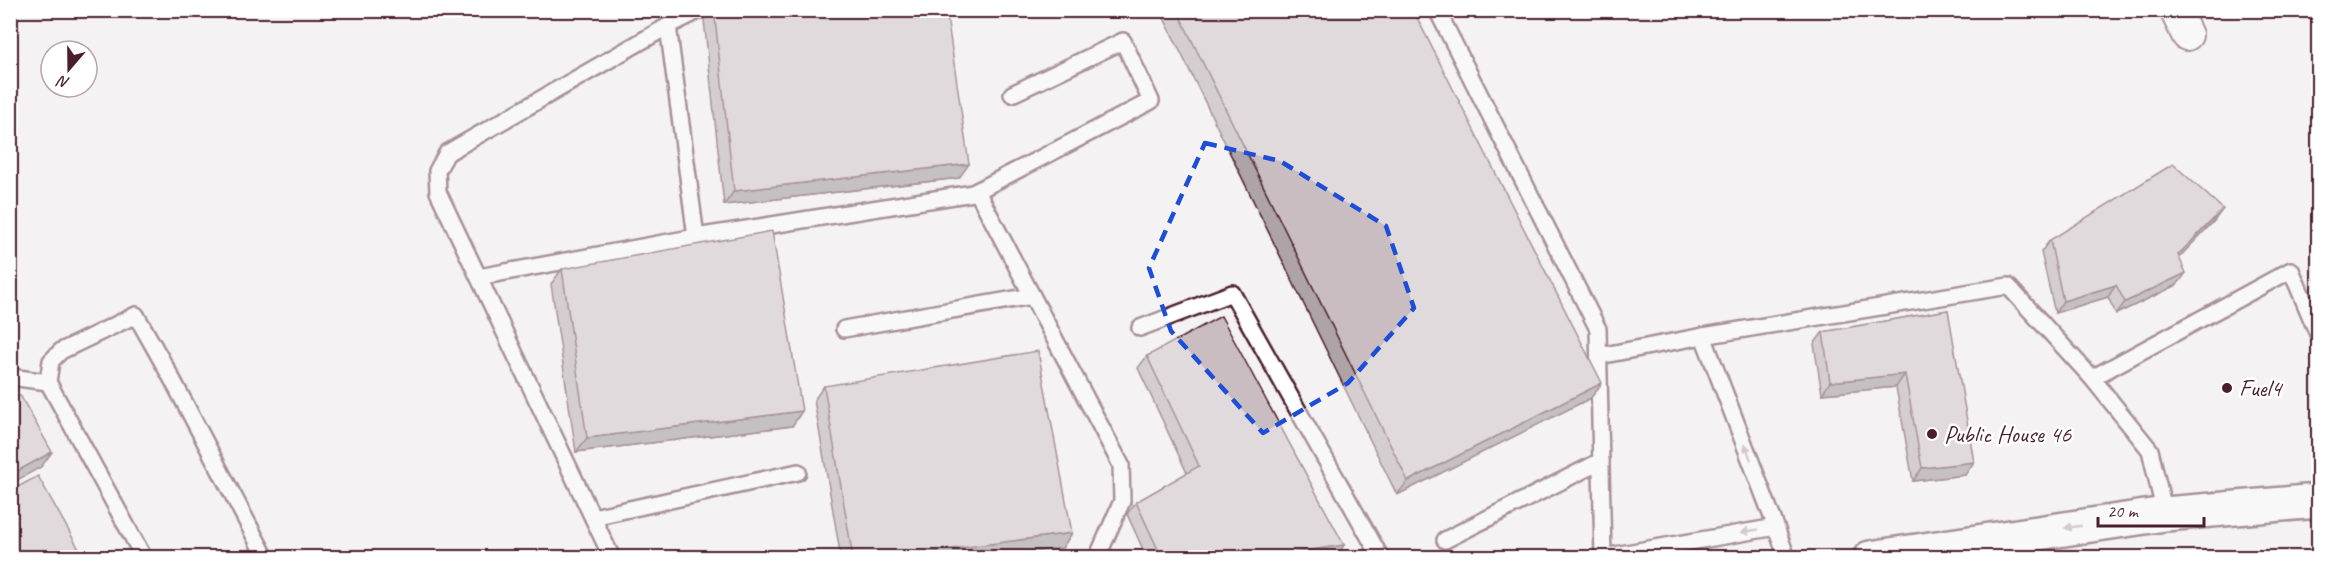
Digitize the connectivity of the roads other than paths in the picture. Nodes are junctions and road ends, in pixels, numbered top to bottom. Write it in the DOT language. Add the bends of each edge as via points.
graph roads {
  1 [pos="700,10"];
  2 [pos="1437,10"];
  3 [pos="668,26"];
  4 [pos="1012,94"];
  5 [pos="977,191"];
  6 [pos="696,237"];
  7 [pos="479,277"];
  8 [pos="1032,296"];
  9 [pos="1140,328"];
  10 [pos="844,329"];
  11 [pos="2319,334"];
  12 [pos="1703,336"];
  13 [pos="1599,356"];
  14 [pos="10,377"];
  15 [pos="2092,378"];
  16 [pos="48,382"];
  17 [pos="1601,461"];
  18 [pos="798,472"];
  19 [pos="2319,501"];
  20 [pos="2165,514"];
  21 [pos="593,517"];
  22 [pos="1776,527"];
  23 [pos="1445,540"];
  24 [pos="1603,557"];
  25 [pos="144,558"];
  26 [pos="266,558"];
  27 [pos="612,558"];
  28 [pos="1097,558"];
  29 [pos="1381,558"];
  30 [pos="1787,558"];
  31 [pos="1870,558"];
  1 -- 3 [label="lane"];
  2 -- 13 [label="lane" via="1598,329"];
  3 -- 6 [label="lane"];
  3 -- 7 [label="lane" via="447,153 437,171 438,192"];
  4 -- 5 [label="lane" via="1123,40 1151,101"];
  5 -- 6 [label="lane"];
  5 -- 8 [label="lane"];
  6 -- 7 [label="lane"];
  7 -- 21 [label="lane"];
  8 -- 10 [label="lane"];
  8 -- 28 [label="lane" via="1121,465 1122,501"];
  9 -- 29 [label="lane" via="1232,293"];
  11 -- 15 [label="lane" via="2291,270"];
  12 -- 13 [label="lane"];
  12 -- 15 [label="lane" via="2008,286"];
  22 -- 12 [label="lane, one-way"];
  13 -- 17 [label="lane"];
  14 -- 16 [label="lane"];
  15 -- 20 [label="lane" via="2150,450"];
  16 -- 25 [label="lane"];
  16 -- 26 [label="lane" via="51,362 61,351 136,315"];
  17 -- 23 [label="lane"];
  17 -- 24 [label="lane"];
  18 -- 21 [label="lane"];
  19 -- 20 [label="highway"];
  20 -- 31 [label="highway, one-way"];
  21 -- 27 [label="lane"];
  22 -- 24 [label="lane, one-way"];
  22 -- 30 [label="lane"];
}
